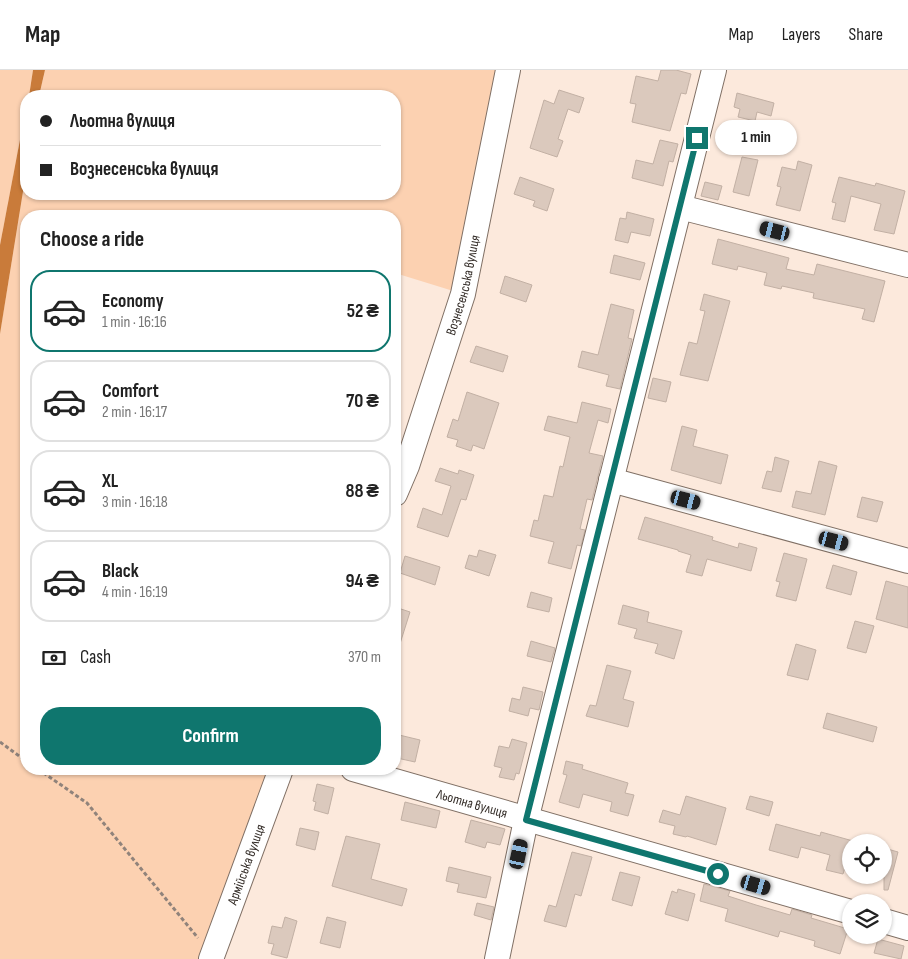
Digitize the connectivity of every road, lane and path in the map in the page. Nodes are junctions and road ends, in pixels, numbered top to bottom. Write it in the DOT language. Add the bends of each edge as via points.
graph roads {
  1 [pos="508,70"];
  2 [pos="714,70"];
  3 [pos="680,207"];
  4 [pos="908,265"];
  5 [pos="401,480"];
  6 [pos="611,480"];
  7 [pos="908,561"];
  8 [pos="0,742"];
  9 [pos="20,757"];
  10 [pos="47,775"];
  11 [pos="279,775"];
  12 [pos="373,775"];
  13 [pos="526,820"];
  14 [pos="842,909"];
  15 [pos="892,923"];
  16 [pos="908,928"];
  17 [pos="212,957"];
  18 [pos="497,959"];
  1 -- 5 [label="street, Вознесенська вулиця" via="463,294"];
  2 -- 3 [label="street"];
  3 -- 4 [label="street"];
  3 -- 6 [label="street"];
  6 -- 7 [label="street"];
  6 -- 13 [label="street"];
  8 -- 9 [label="path"];
  10 -- 17 [label="path" via="87,803"];
  11 -- 17 [label="street, Армійська вулиця"];
  12 -- 13 [label="street, Льотна вулиця"];
  13 -- 14 [label="street, Льотна вулиця"];
  13 -- 18 [label="street"];
  15 -- 16 [label="street"];
}
